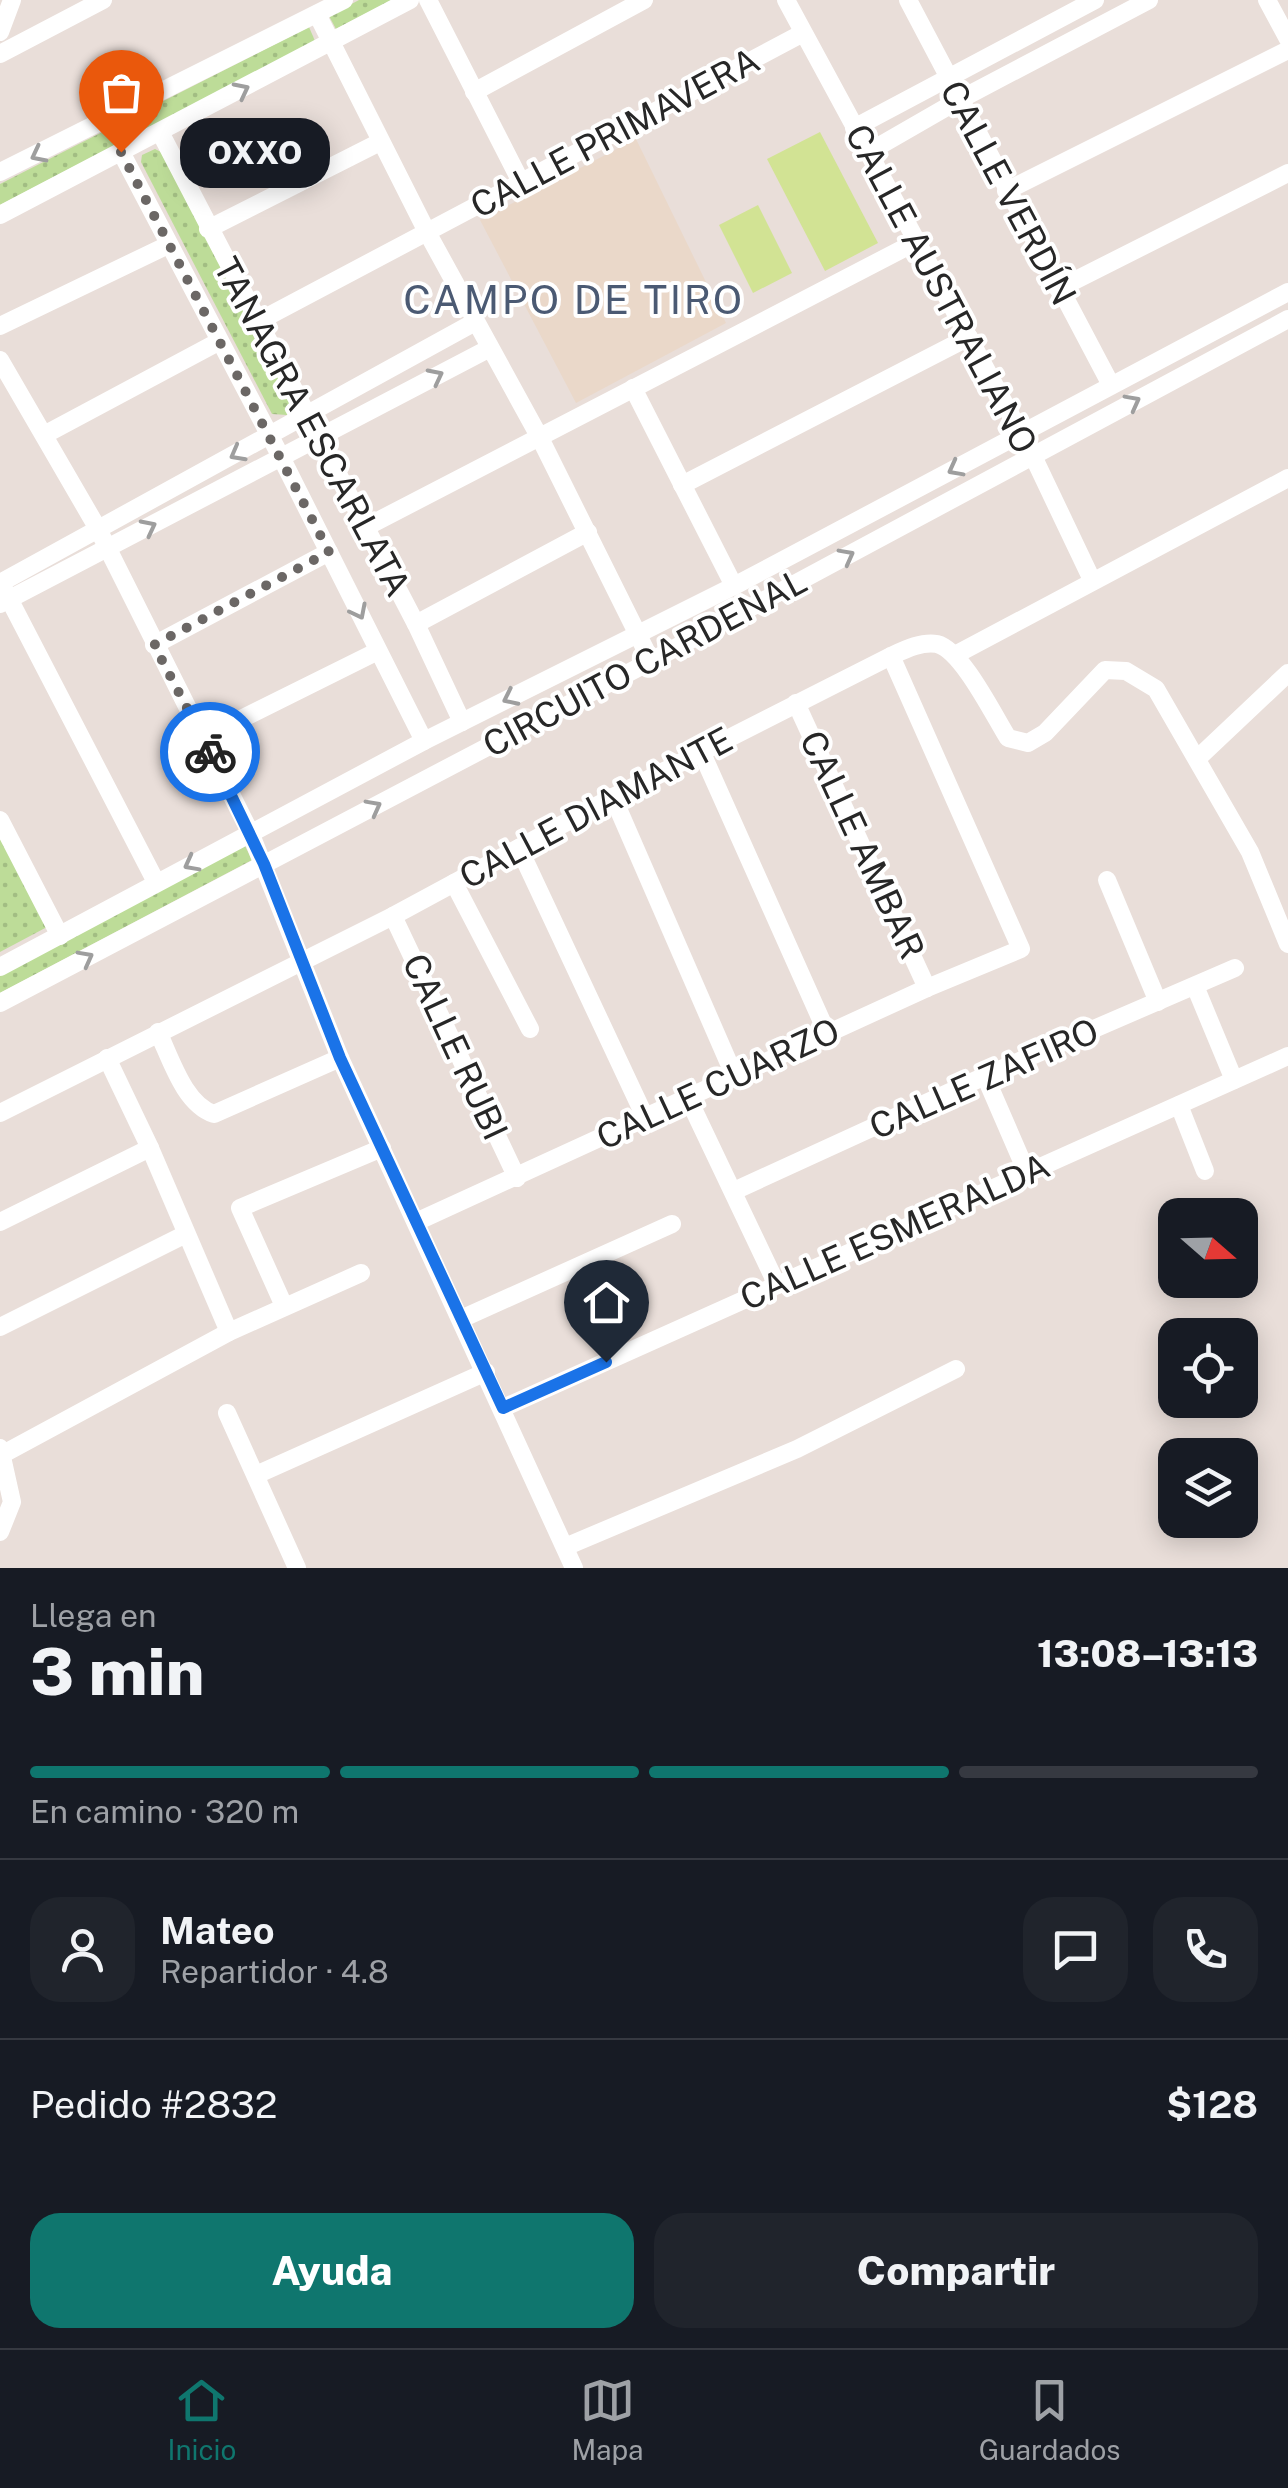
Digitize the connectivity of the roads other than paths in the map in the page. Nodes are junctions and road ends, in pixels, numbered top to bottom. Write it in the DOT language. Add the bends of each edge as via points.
graph roads {
  1 [pos="12,0"];
  2 [pos="103,0"];
  3 [pos="344,0"];
  4 [pos="410,0"];
  5 [pos="428,0"];
  6 [pos="644,0"];
  7 [pos="786,0"];
  8 [pos="908,0"];
  9 [pos="1095,0"];
  10 [pos="1148,0"];
  11 [pos="1268,0"];
  12 [pos="316,14"];
  13 [pos="0,32"];
  14 [pos="803,33"];
  15 [pos="1288,38"];
  16 [pos="332,43"];
  17 [pos="1288,50"];
  18 [pos="0,54"];
  19 [pos="947,77"];
  20 [pos="474,92"];
  21 [pos="959,100"];
  22 [pos="854,128"];
  23 [pos="160,132"];
  24 [pos="380,142"];
  25 [pos="121,152"];
  26 [pos="868,153"];
  27 [pos="0,172"];
  28 [pos="1288,173"];
  29 [pos="522,184"];
  30 [pos="1006,191"];
  31 [pos="0,216"];
  32 [pos="208,230"];
  33 [pos="427,232"];
  34 [pos="916,242"];
  35 [pos="168,244"];
  36 [pos="1058,289"];
  37 [pos="1288,292"];
  38 [pos="1288,320"];
  39 [pos="257,322"];
  40 [pos="475,322"];
  41 [pos="0,326"];
  42 [pos="968,337"];
  43 [pos="218,342"];
  44 [pos="490,348"];
  45 [pos="0,360"];
  46 [pos="1111,385"];
  47 [pos="633,388"];
  48 [pos="306,416"];
  49 [pos="1021,434"];
  50 [pos="44,435"];
  51 [pos="269,436"];
  52 [pos="318,437"];
  53 [pos="540,438"];
  54 [pos="1033,456"];
  55 [pos="282,459"];
  56 [pos="1288,478"];
  57 [pos="682,485"];
  58 [pos="366,527"];
  59 [pos="98,530"];
  60 [pos="588,532"];
  61 [pos="107,548"];
  62 [pos="329,552"];
  63 [pos="1092,580"];
  64 [pos="734,586"];
  65 [pos="2,590"];
  66 [pos="416,624"];
  67 [pos="638,635"];
  68 [pos="154,645"];
  69 [pos="378,650"];
  70 [pos="955,654"];
  71 [pos="891,656"];
  72 [pos="652,661"];
  73 [pos="1288,672"];
  74 [pos="796,703"];
  75 [pos="462,722"];
  76 [pos="203,738"];
  77 [pos="424,741"];
  78 [pos="701,751"];
  79 [pos="1198,758"];
  80 [pos="612,797"];
  81 [pos="0,820"];
  82 [pos="250,832"];
  83 [pos="519,848"];
  84 [pos="264,864"];
  85 [pos="1107,880"];
  86 [pos="156,882"];
  87 [pos="454,883"];
  88 [pos="393,916"];
  89 [pos="60,936"];
  90 [pos="1288,944"];
  91 [pos="302,961"];
  92 [pos="0,966"];
  93 [pos="1235,968"];
  94 [pos="1194,986"];
  95 [pos="927,988"];
  96 [pos="1158,1002"];
  97 [pos="0,1003"];
  98 [pos="530,1029"];
  99 [pos="158,1032"];
  100 [pos="826,1034"];
  101 [pos="1288,1056"];
  102 [pos="108,1058"];
  103 [pos="340,1058"];
  104 [pos="734,1075"];
  105 [pos="985,1076"];
  106 [pos="1234,1080"];
  107 [pos="688,1098"];
  108 [pos="1179,1105"];
  109 [pos="0,1113"];
  110 [pos="644,1117"];
  111 [pos="150,1148"];
  112 [pos="382,1148"];
  113 [pos="1205,1171"];
  114 [pos="1027,1173"];
  115 [pos="518,1178"];
  116 [pos="734,1192"];
  117 [pos="0,1222"];
  118 [pos="416,1222"];
  119 [pos="672,1224"];
  120 [pos="186,1234"];
  121 [pos="361,1274"];
  122 [pos="777,1285"];
  123 [pos="284,1306"];
  124 [pos="462,1318"];
  125 [pos="0,1327"];
  126 [pos="229,1332"];
  127 [pos="956,1369"];
  128 [pos="486,1372"];
  129 [pos="503,1408"];
  130 [pos="227,1413"];
  131 [pos="2,1451"];
  132 [pos="256,1475"];
  133 [pos="0,1532"];
  134 [pos="565,1548"];
  135 [pos="297,1568"];
  136 [pos="574,1568"];
  1 -- 13 [label="street"];
  2 -- 18 [label="street"];
  3 -- 12 [label="street"];
  4 -- 16 [label="street"];
  5 -- 20 [label="street"];
  6 -- 20 [label="street"];
  7 -- 14 [label="street, CALLE AUSTRALIANO"];
  8 -- 19 [label="street, CALLE VERDÍN"];
  9 -- 19 [label="street"];
  10 -- 21 [label="street"];
  11 -- 15 [label="street"];
  12 -- 16 [label="street"];
  12 -- 27 [label="street, one-way"];
  14 -- 22 [label="street, CALLE AUSTRALIANO"];
  14 -- 29 [label="street, CALLE PRIMAVERA"];
  23 -- 16 [label="street, one-way"];
  16 -- 24 [label="street"];
  17 -- 30 [label="street"];
  19 -- 21 [label="street, CALLE VERDÍN"];
  19 -- 22 [label="street"];
  20 -- 29 [label="street"];
  21 -- 26 [label="street"];
  21 -- 30 [label="street, CALLE VERDÍN"];
  22 -- 26 [label="street, CALLE AUSTRALIANO"];
  23 -- 25 [label="street"];
  23 -- 32 [label="street, TANAGRA ESCARLATA"];
  24 -- 32 [label="street"];
  24 -- 33 [label="street"];
  25 -- 31 [label="street"];
  25 -- 35 [label="street, TANAGRA ESCARLATA"];
  26 -- 34 [label="street, CALLE AUSTRALIANO"];
  28 -- 36 [label="street"];
  29 -- 33 [label="street, CALLE PRIMAVERA"];
  30 -- 36 [label="street, CALLE VERDÍN"];
  32 -- 39 [label="street, TANAGRA ESCARLATA"];
  33 -- 39 [label="street, CALLE PRIMAVERA"];
  33 -- 40 [label="street"];
  34 -- 42 [label="street, CALLE AUSTRALIANO"];
  34 -- 47 [label="street"];
  35 -- 41 [label="street"];
  35 -- 43 [label="street, TANAGRA ESCARLATA"];
  36 -- 46 [label="street, CALLE VERDÍN"];
  37 -- 46 [label="street, CIRCUITO CARDENAL"];
  54 -- 38 [label="street, CIRCUITO CARDENAL, one-way"];
  39 -- 48 [label="street, TANAGRA ESCARLATA"];
  40 -- 44 [label="street"];
  40 -- 48 [label="street"];
  42 -- 49 [label="street, CALLE AUSTRALIANO"];
  42 -- 57 [label="street"];
  43 -- 50 [label="street"];
  43 -- 51 [label="street, TANAGRA ESCARLATA"];
  52 -- 44 [label="street, one-way"];
  44 -- 53 [label="street"];
  45 -- 50 [label="street"];
  46 -- 49 [label="street, CIRCUITO CARDENAL"];
  47 -- 53 [label="street"];
  47 -- 57 [label="street"];
  48 -- 51 [label="street"];
  48 -- 52 [label="street, TANAGRA ESCARLATA"];
  49 -- 54 [label="street, CALLE AUSTRALIANO"];
  49 -- 64 [label="street, CIRCUITO CARDENAL, one-way"];
  50 -- 59 [label="street"];
  51 -- 55 [label="street, TANAGRA ESCARLATA"];
  51 -- 59 [label="street, one-way"];
  52 -- 55 [label="street"];
  52 -- 58 [label="street, TANAGRA ESCARLATA"];
  53 -- 58 [label="street"];
  53 -- 60 [label="street"];
  54 -- 63 [label="street, CALLE AUSTRALIANO"];
  72 -- 54 [label="street, CIRCUITO CARDENAL, one-way"];
  61 -- 55 [label="street, one-way"];
  55 -- 62 [label="street, TANAGRA ESCARLATA"];
  56 -- 63 [label="street"];
  57 -- 64 [label="street"];
  58 -- 66 [label="street, TANAGRA ESCARLATA"];
  59 -- 61 [label="street"];
  59 -- 65 [label="street"];
  60 -- 66 [label="street"];
  60 -- 67 [label="street"];
  61 -- 65 [label="street"];
  61 -- 68 [label="street"];
  62 -- 68 [label="street"];
  62 -- 69 [label="street, TANAGRA ESCARLATA, one-way"];
  63 -- 70 [label="street"];
  64 -- 67 [label="street, CIRCUITO CARDENAL"];
  65 -- 86 [label="street"];
  66 -- 75 [label="street, TANAGRA ESCARLATA"];
  67 -- 72 [label="street"];
  67 -- 75 [label="street, CIRCUITO CARDENAL, one-way"];
  68 -- 76 [label="street"];
  69 -- 76 [label="street"];
  69 -- 77 [label="street, TANAGRA ESCARLATA"];
  70 -- 71 [label="street, CALLE DIAMANTE" via="937,644"];
  70 -- 79 [label="street" via="1008,738 1028,743 1046,734 1105,670 1126,671 1156,690"];
  71 -- 74 [label="street, CALLE DIAMANTE"];
  71 -- 95 [label="street, CALLE CUARZO" via="1021,949"];
  84 -- 72 [label="street, CIRCUITO CARDENAL, one-way"];
  73 -- 79 [label="street"];
  74 -- 78 [label="street, CALLE DIAMANTE"];
  74 -- 95 [label="street, CALLE AMBAR"];
  75 -- 77 [label="street, CIRCUITO CARDENAL"];
  76 -- 82 [label="street"];
  77 -- 82 [label="street, CIRCUITO CARDENAL"];
  78 -- 80 [label="street, CALLE DIAMANTE"];
  78 -- 100 [label="street"];
  79 -- 90 [label="street" via="1250,852"];
  80 -- 83 [label="street, CALLE DIAMANTE"];
  80 -- 104 [label="street"];
  81 -- 89 [label="street"];
  82 -- 84 [label="street"];
  82 -- 86 [label="street, CIRCUITO CARDENAL, one-way"];
  83 -- 87 [label="street, CALLE DIAMANTE"];
  83 -- 110 [label="street"];
  84 -- 91 [label="street"];
  97 -- 84 [label="street, CIRCUITO CARDENAL, one-way"];
  85 -- 96 [label="street"];
  86 -- 89 [label="street, CIRCUITO CARDENAL"];
  87 -- 88 [label="street, CALLE DIAMANTE"];
  87 -- 98 [label="street"];
  88 -- 91 [label="street, CALLE DIAMANTE"];
  88 -- 115 [label="street, CALLE RUBI"];
  89 -- 92 [label="street, CIRCUITO CARDENAL"];
  91 -- 99 [label="street, CALLE DIAMANTE"];
  91 -- 103 [label="street"];
  93 -- 94 [label="street, CALLE ZAFIRO"];
  94 -- 96 [label="street, CALLE ZAFIRO"];
  94 -- 106 [label="street"];
  95 -- 100 [label="street, CALLE CUARZO"];
  96 -- 105 [label="street, CALLE ZAFIRO"];
  99 -- 102 [label="street, CALLE DIAMANTE"];
  99 -- 103 [label="street" via="191,1098 214,1114"];
  100 -- 104 [label="street, CALLE CUARZO"];
  101 -- 106 [label="street, CALLE ESMERALDA"];
  102 -- 109 [label="street, CALLE DIAMANTE"];
  102 -- 111 [label="street"];
  103 -- 112 [label="street"];
  104 -- 107 [label="street, CALLE CUARZO"];
  105 -- 114 [label="street"];
  105 -- 116 [label="street, CALLE ZAFIRO"];
  106 -- 108 [label="street, CALLE ESMERALDA"];
  107 -- 110 [label="street, CALLE CUARZO"];
  107 -- 116 [label="street"];
  108 -- 113 [label="street"];
  108 -- 114 [label="street, CALLE ESMERALDA"];
  110 -- 115 [label="street, CALLE CUARZO"];
  111 -- 117 [label="street"];
  111 -- 120 [label="street"];
  112 -- 118 [label="street"];
  112 -- 123 [label="street" via="240,1208"];
  114 -- 122 [label="street, CALLE ESMERALDA"];
  115 -- 118 [label="street, CALLE CUARZO"];
  116 -- 122 [label="street"];
  118 -- 124 [label="street"];
  119 -- 124 [label="street"];
  120 -- 125 [label="street"];
  120 -- 126 [label="street"];
  121 -- 123 [label="street"];
  122 -- 129 [label="street, CALLE ESMERALDA"];
  123 -- 126 [label="street"];
  124 -- 128 [label="street"];
  126 -- 131 [label="street"];
  127 -- 134 [label="street" via="798,1449"];
  128 -- 129 [label="street"];
  128 -- 132 [label="street"];
  129 -- 134 [label="street"];
  130 -- 132 [label="street"];
  131 -- 133 [label="street" via="12,1502"];
  132 -- 135 [label="street"];
  134 -- 136 [label="street"];
}
